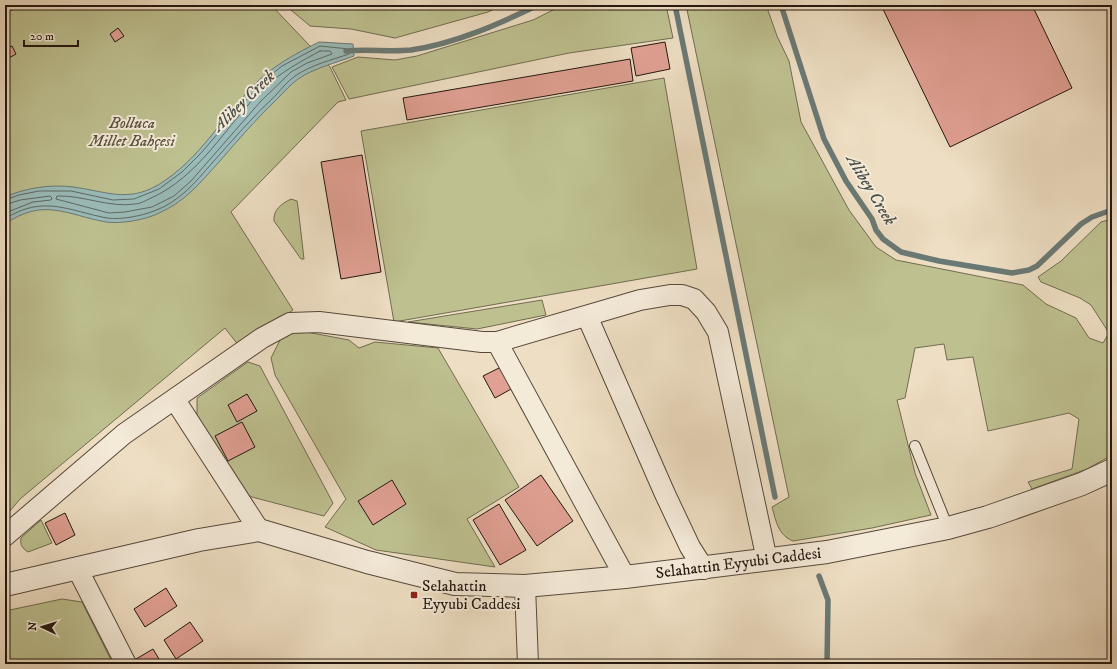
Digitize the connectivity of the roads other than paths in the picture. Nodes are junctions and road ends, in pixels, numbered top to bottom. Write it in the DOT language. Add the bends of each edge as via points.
graph roads {
  1 [pos="587,316"];
  2 [pos="497,342"];
  3 [pos="175,400"];
  4 [pos="915,446"];
  5 [pos="1112,470"];
  6 [pos="948,528"];
  7 [pos="259,530"];
  8 [pos="5,536"];
  9 [pos="767,560"];
  10 [pos="77,568"];
  11 [pos="704,569"];
  12 [pos="626,577"];
  13 [pos="5,585"];
  14 [pos="525,586"];
  15 [pos="126,664"];
  16 [pos="528,664"];
  1 -- 2 [label="street"];
  1 -- 9 [label="street" via="640,300 670,295 694,299 706,312 718,332"];
  1 -- 11 [label="street" via="665,494 690,547"];
  2 -- 3 [label="street" via="482,342 318,315 274,330"];
  2 -- 12 [label="street"];
  3 -- 7 [label="street"];
  3 -- 8 [label="street" via="124,434"];
  4 -- 6 [label="lane"];
  5 -- 6 [label="street, Selahattin Eyyubi Caddesi" via="1082,484 988,518"];
  6 -- 9 [label="street, Selahattin Eyyubi Caddesi" via="827,552"];
  7 -- 10 [label="street, Selahattin Eyyubi Caddesi" via="199,540"];
  7 -- 14 [label="street, Selahattin Eyyubi Caddesi" via="367,562 455,584"];
  9 -- 11 [label="street, Selahattin Eyyubi Caddesi"];
  10 -- 13 [label="street, Selahattin Eyyubi Caddesi"];
  10 -- 15 [label="street"];
  11 -- 12 [label="street, Selahattin Eyyubi Caddesi"];
  12 -- 14 [label="street, Selahattin Eyyubi Caddesi"];
  14 -- 16 [label="street"];
}
